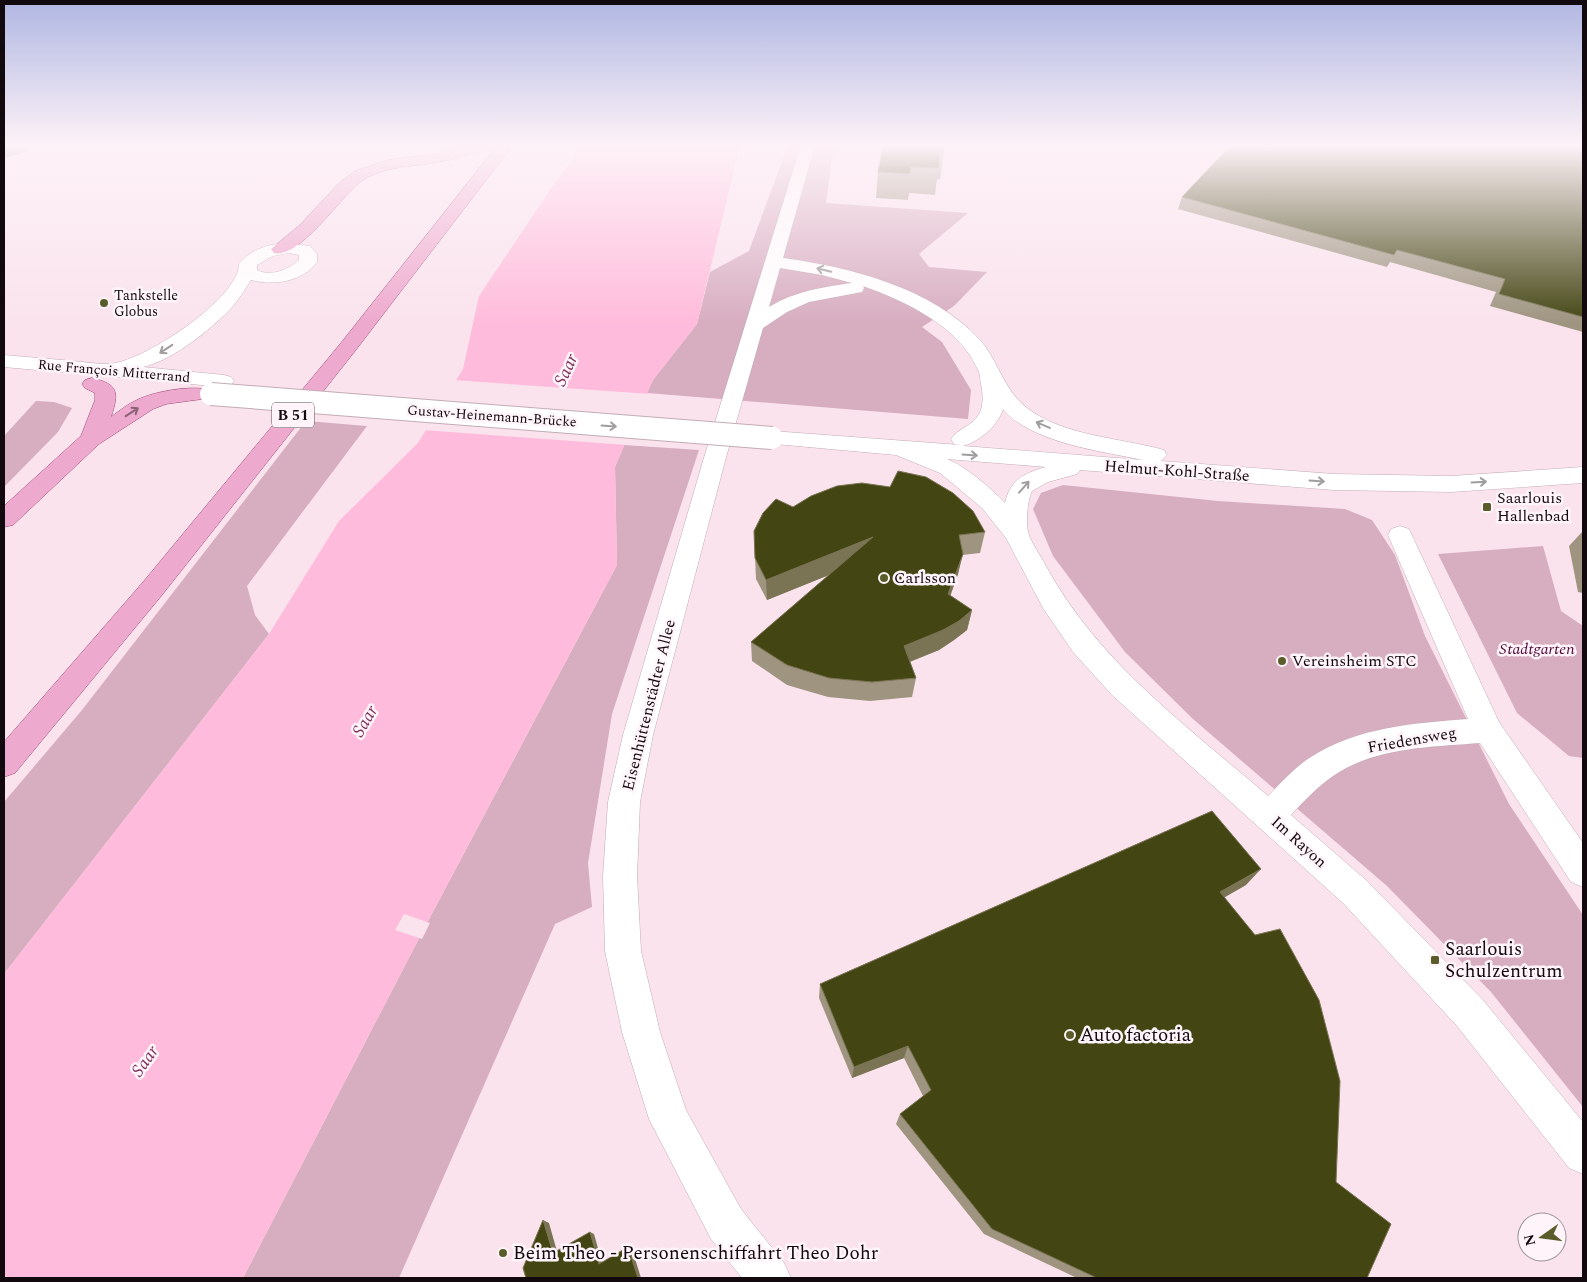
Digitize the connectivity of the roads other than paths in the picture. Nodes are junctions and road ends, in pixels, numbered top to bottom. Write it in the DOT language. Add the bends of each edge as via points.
graph roads {
  1 [pos="328,205"];
  2 [pos="455,205"];
  3 [pos="791,205"];
  4 [pos="306,229"];
  5 [pos="280,249"];
  6 [pos="304,250"];
  7 [pos="772,270"];
  8 [pos="248,272"];
  9 [pos="269,278"];
  10 [pos="855,288"];
  11 [pos="887,290"];
  12 [pos="227,301"];
  13 [pos="206,321"];
  14 [pos="755,325"];
  15 [pos="4,361"];
  16 [pos="988,370"];
  17 [pos="4,377"];
  18 [pos="99,377"];
  19 [pos="213,387"];
  20 [pos="772,431"];
  21 [pos="91,439"];
  22 [pos="962,439"];
  23 [pos="904,450"];
  24 [pos="1157,455"];
  25 [pos="1583,458"];
  26 [pos="1093,464"];
  27 [pos="1583,476"];
  28 [pos="4,519"];
  29 [pos="1016,533"];
  30 [pos="1400,535"];
  31 [pos="1488,730"];
  32 [pos="4,763"];
  33 [pos="1269,816"];
  34 [pos="1583,871"];
  35 [pos="1583,1154"];
  36 [pos="769,1278"];
  1 -- 4 [label="main road"];
  2 -- 32 [label="main road, B 51" via="348,347 153,588"];
  3 -- 7 [label="street, Eisenhüttenstädter Allee"];
  4 -- 5 [label="main road"];
  4 -- 6 [label="main road"];
  5 -- 6 [label="street"];
  5 -- 8 [label="street" via="252,260 248,264"];
  6 -- 9 [label="street" via="309,258 304,266"];
  7 -- 10 [label="street"];
  11 -- 7 [label="street, one-way" via="867,281 817,268"];
  7 -- 14 [label="street, Eisenhüttenstädter Allee"];
  8 -- 9 [label="street"];
  8 -- 12 [label="street"];
  9 -- 12 [label="street"];
  10 -- 11 [label="street"];
  10 -- 14 [label="street" via="819,292 796,299"];
  11 -- 16 [label="street" via="937,313 975,347"];
  12 -- 13 [label="street"];
  13 -- 18 [label="street, one-way" via="164,351"];
  13 -- 19 [label="street" via="187,357 186,366"];
  14 -- 36 [label="street, Eisenhüttenstädter Allee" via="638,735 624,802 620,876 623,951 641,1032 669,1119 726,1224"];
  15 -- 18 [label="street, Rue François Mitterrand"];
  16 -- 22 [label="street" via="995,395 991,414 978,430"];
  24 -- 16 [label="street, one-way" via="1082,439 1041,425 1020,414"];
  17 -- 18 [label="street, Rue François Mitterrand"];
  18 -- 19 [label="street, Rue François Mitterrand"];
  18 -- 21 [label="main road" via="106,400"];
  19 -- 20 [label="street, Gustav-Heinemann-Brücke, bridge"];
  21 -- 19 [label="main road, one-way" via="145,404"];
  20 -- 22 [label="street, Helmut-Kohl-Straße"];
  20 -- 23 [label="street, Helmut-Kohl-Straße"];
  21 -- 28 [label="main road"];
  22 -- 24 [label="street, Helmut-Kohl-Straße"];
  23 -- 26 [label="street, Helmut-Kohl-Straße, one-way"];
  23 -- 29 [label="street, Im Rayon" via="948,468 970,484"];
  24 -- 25 [label="street, Helmut-Kohl-Straße" via="1399,467"];
  26 -- 27 [label="street, Helmut-Kohl-Straße, one-way" via="1393,484"];
  29 -- 26 [label="street, Im Rayon, one-way" via="1015,505 1025,484 1038,476"];
  29 -- 33 [label="street, Im Rayon" via="1052,601 1083,644 1122,686"];
  30 -- 31 [label="street"];
  31 -- 33 [label="street, Friedensweg" via="1431,734 1357,750 1328,762"];
  31 -- 34 [label="street"];
  33 -- 35 [label="street, Im Rayon" via="1355,892 1470,1013"];
}
